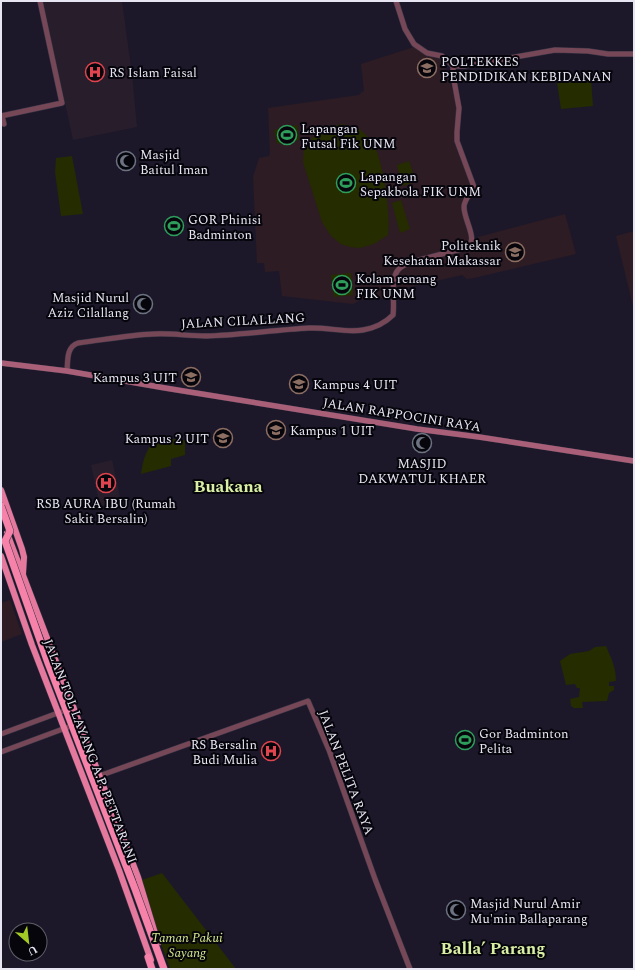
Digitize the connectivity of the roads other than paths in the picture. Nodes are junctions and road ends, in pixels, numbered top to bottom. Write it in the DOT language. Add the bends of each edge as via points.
graph roads {
  1 [pos="40,1"];
  2 [pos="396,1"];
  3 [pos="634,54"];
  4 [pos="453,66"];
  5 [pos="2,116"];
  6 [pos="4,124"];
  7 [pos="1,362"];
  8 [pos="67,371"];
  9 [pos="634,462"];
  10 [pos="1,490"];
  11 [pos="1,506"];
  12 [pos="1,514"];
  13 [pos="3,541"];
  14 [pos="1,556"];
  15 [pos="23,574"];
  16 [pos="74,708"];
  17 [pos="59,713"];
  18 [pos="80,723"];
  19 [pos="65,728"];
  20 [pos="1,734"];
  21 [pos="1,752"];
  22 [pos="99,776"];
  23 [pos="132,863"];
  24 [pos="119,870"];
  25 [pos="142,892"];
  26 [pos="128,898"];
  27 [pos="148,957"];
  28 [pos="153,969"];
  29 [pos="160,969"];
  30 [pos="164,969"];
  31 [pos="167,969"];
  32 [pos="410,969"];
  1 -- 5 [label="street" via="62,103"];
  2 -- 4 [label="street" via="405,29 414,44 427,53 442,56"];
  3 -- 4 [label="street" via="555,50"];
  4 -- 8 [label="street, JALAN CILALLANG" via="459,108 457,141 474,187 464,207 472,242 464,249 401,267 396,274 393,315 368,329 353,331 312,328 210,336 156,334 116,337 74,345 70,350"];
  5 -- 6 [label="street"];
  7 -- 8 [label="main road, JALAN RAPPOCINI RAYA"];
  8 -- 9 [label="main road, JALAN RAPPOCINI RAYA"];
  10 -- 15 [label="highway" via="22,549"];
  11 -- 13 [label="highway, bridge" via="10,531"];
  12 -- 15 [label="highway"];
  13 -- 29 [label="highway, JALAN TOL LAYANG A.P. PETTARANI, bridge" via="37,641"];
  13 -- 30 [label="highway, JALAN TOL LAYANG A.P. PETTARANI, bridge"];
  14 -- 17 [label="highway"];
  15 -- 16 [label="highway"];
  16 -- 17 [label="street"];
  16 -- 18 [label="highway"];
  17 -- 19 [label="highway"];
  17 -- 20 [label="street"];
  18 -- 19 [label="street"];
  18 -- 22 [label="highway"];
  19 -- 21 [label="street"];
  19 -- 24 [label="highway"];
  22 -- 23 [label="highway"];
  22 -- 32 [label="street, JALAN PELITA RAYA" via="308,702 329,750"];
  23 -- 24 [label="highway" via="132,869 128,873"];
  23 -- 25 [label="highway"];
  24 -- 26 [label="highway"];
  25 -- 26 [label="highway" via="133,887 129,890"];
  25 -- 31 [label="highway"];
  26 -- 28 [label="highway"];
  27 -- 28 [label="highway"];
}
